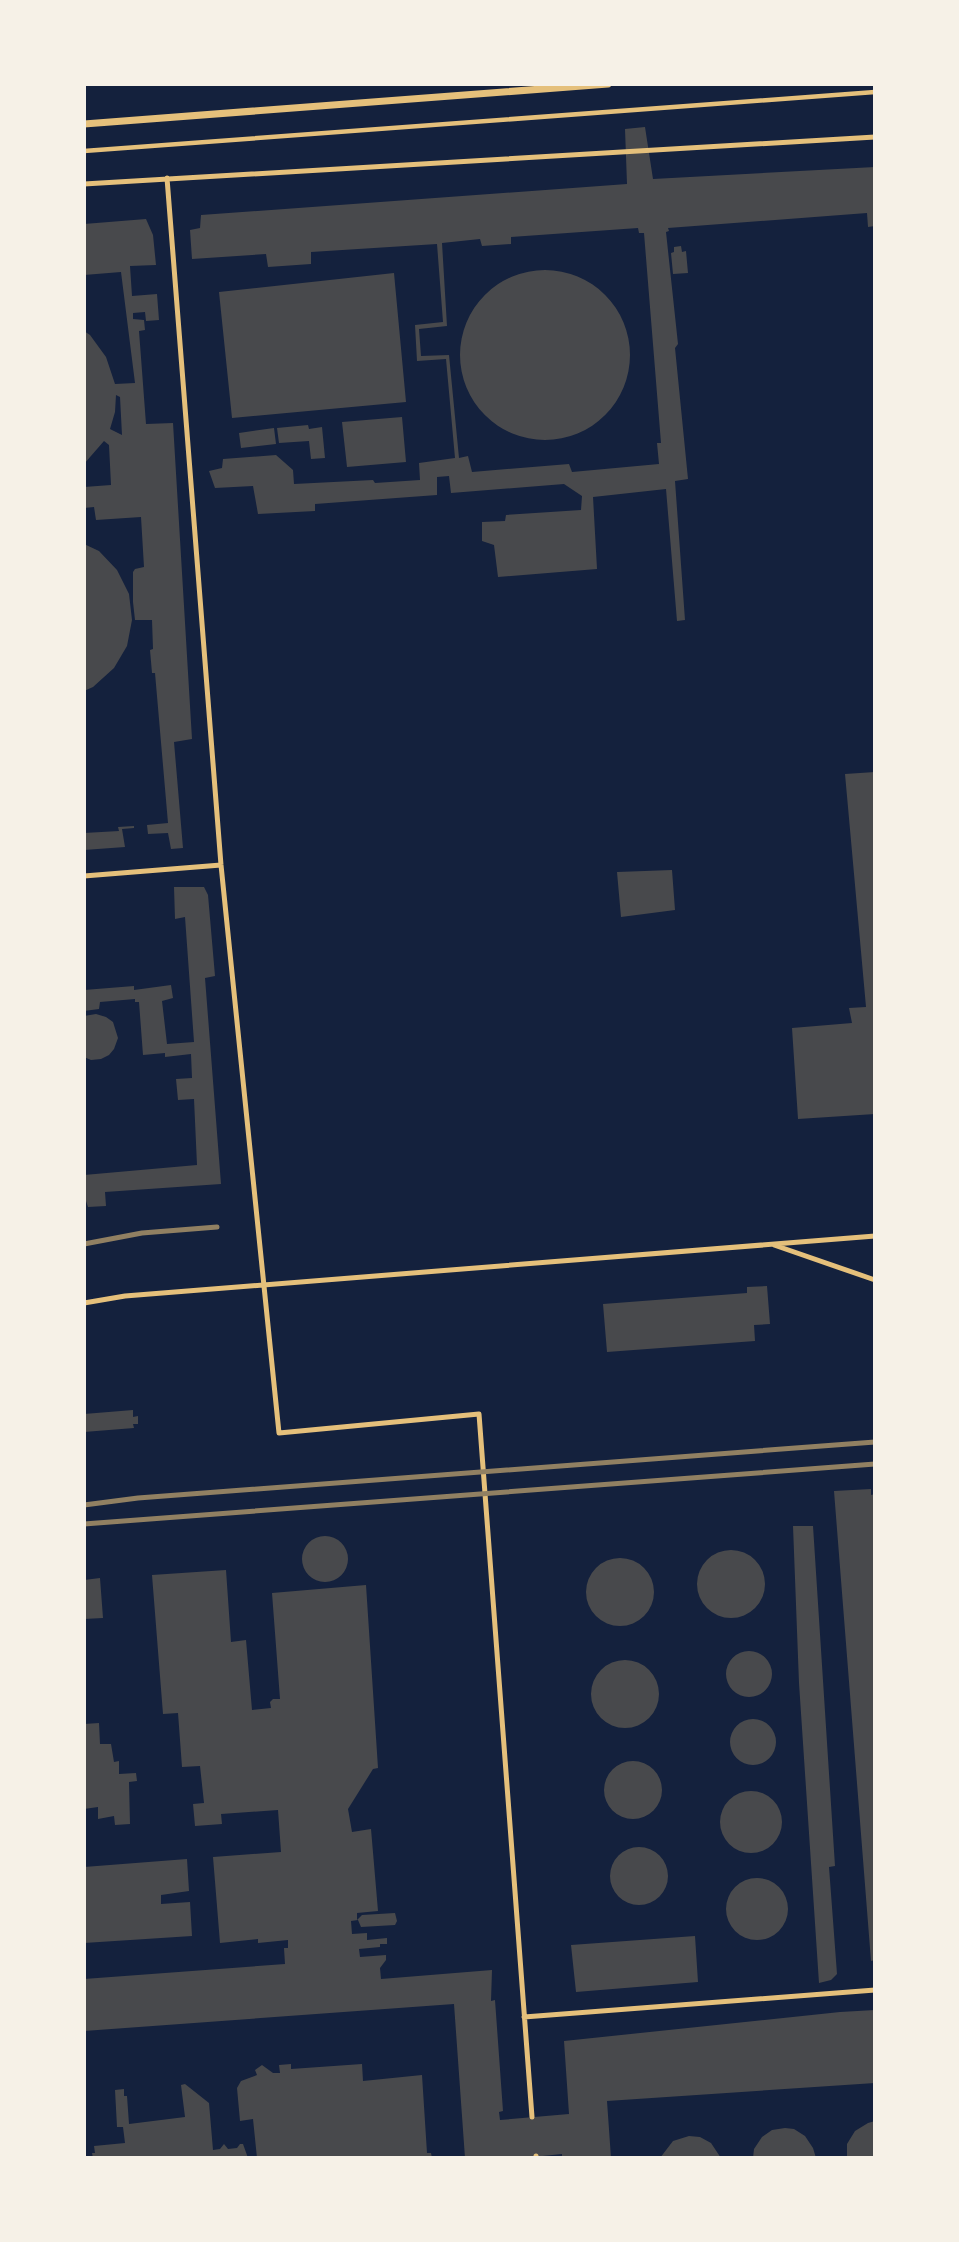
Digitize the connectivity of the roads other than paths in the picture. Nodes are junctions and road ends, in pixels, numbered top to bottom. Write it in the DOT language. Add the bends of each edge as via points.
graph roads {
  1 [pos="608,84"];
  2 [pos="84,124"];
  3 [pos="875,137"];
  4 [pos="167,178"];
  5 [pos="84,184"];
  6 [pos="221,865"];
  7 [pos="84,876"];
  8 [pos="875,1236"];
  9 [pos="771,1244"];
  10 [pos="875,1280"];
  11 [pos="264,1286"];
  12 [pos="84,1303"];
  13 [pos="875,1990"];
  14 [pos="524,2017"];
  15 [pos="533,2117"];
  1 -- 2 [label="street"];
  3 -- 4 [label="lane"];
  4 -- 5 [label="lane"];
  4 -- 6 [label="lane"];
  6 -- 7 [label="lane"];
  6 -- 11 [label="lane"];
  8 -- 9 [label="lane"];
  9 -- 10 [label="lane"];
  9 -- 11 [label="lane"];
  11 -- 12 [label="lane"];
  11 -- 14 [label="lane" via="279,1433 479,1415"];
  13 -- 14 [label="lane"];
  14 -- 15 [label="lane"];
}
